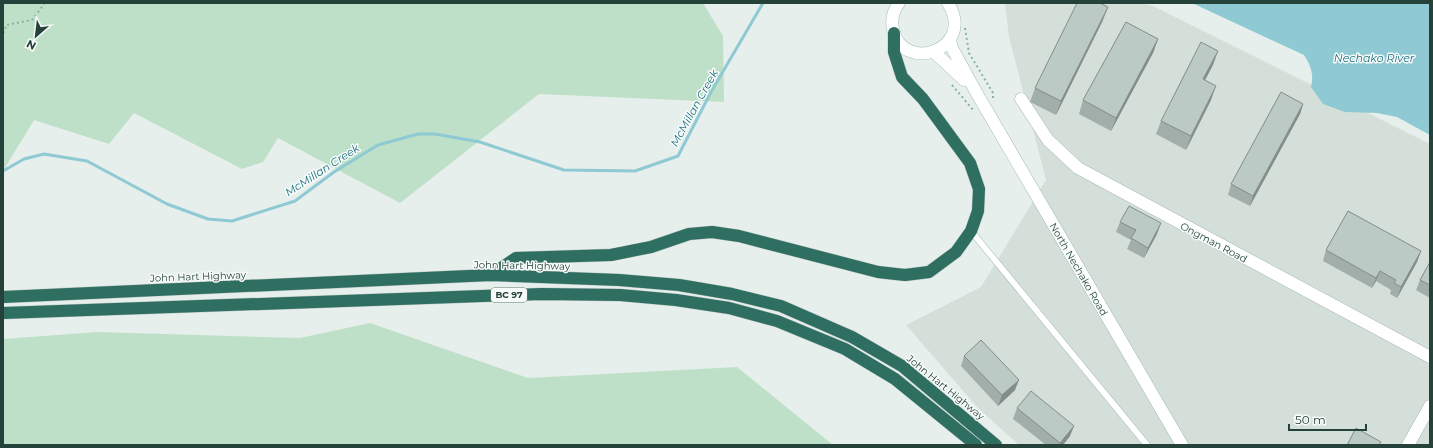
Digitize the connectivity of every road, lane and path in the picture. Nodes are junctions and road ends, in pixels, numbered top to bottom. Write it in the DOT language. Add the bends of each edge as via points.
graph roads {
  1 [pos="45,3"];
  2 [pos="898,3"];
  3 [pos="948,3"];
  4 [pos="3,33"];
  5 [pos="894,33"];
  6 [pos="950,40"];
  7 [pos="934,52"];
  8 [pos="969,53"];
  9 [pos="985,80"];
  10 [pos="949,81"];
  11 [pos="976,92"];
  12 [pos="1021,99"];
  13 [pos="977,113"];
  14 [pos="971,231"];
  15 [pos="491,275"];
  16 [pos="3,297"];
  17 [pos="3,313"];
  18 [pos="1430,357"];
  19 [pos="1430,406"];
  20 [pos="976,445"];
  21 [pos="996,445"];
  22 [pos="1147,445"];
  23 [pos="1182,445"];
  24 [pos="1408,445"];
  1 -- 4 [label="path" via="32,20 6,25"];
  2 -- 5 [label="main road" via="893,18"];
  3 -- 6 [label="main road" via="955,20"];
  5 -- 7 [label="main road" via="899,42 915,53"];
  5 -- 14 [label="highway" via="894,52 902,77 924,99 970,163 979,189 978,210"];
  6 -- 7 [label="main road" via="943,48"];
  6 -- 11 [label="main road, North Nechako Road"];
  7 -- 11 [label="main road, North Nechako Road"];
  8 -- 9 [label="path"];
  10 -- 13 [label="path" via="971,110"];
  11 -- 23 [label="main road, North Nechako Road"];
  12 -- 18 [label="main road, Ongman Road" via="1048,140 1078,168"];
  14 -- 15 [label="highway" via="956,252 929,272 905,275 878,272 739,236 712,232 689,234 651,247 612,255 516,258"];
  14 -- 22 [label="lane"];
  15 -- 16 [label="highway, John Hart Highway / BC 97"];
  15 -- 21 [label="highway, John Hart Highway / BC 97" via="679,284 780,306 852,336 902,366"];
  17 -- 20 [label="highway, BC 97" via="541,294 620,295 676,300 729,308 777,321 846,349 895,379"];
  19 -- 24 [label="main road"];
}
